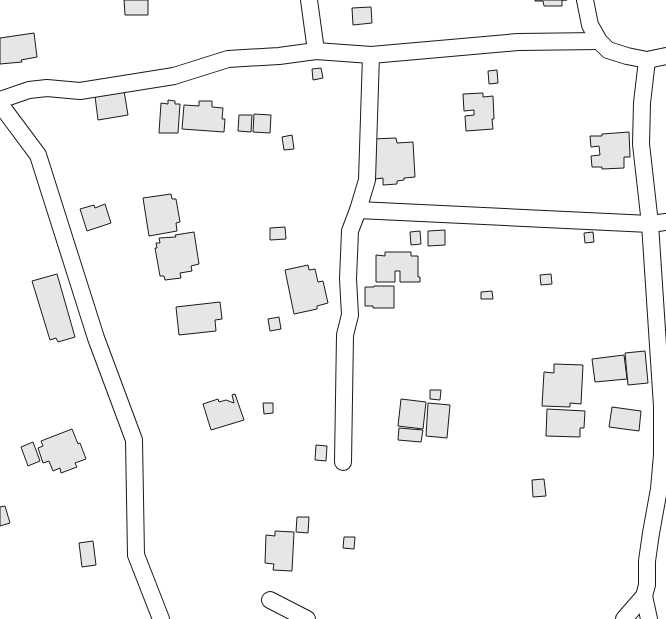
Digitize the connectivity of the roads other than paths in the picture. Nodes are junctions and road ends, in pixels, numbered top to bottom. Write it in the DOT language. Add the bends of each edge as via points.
graph roads {
  1 [pos="309,0"];
  2 [pos="586,0"];
  3 [pos="599,41"];
  4 [pos="316,51"];
  5 [pos="371,55"];
  6 [pos="666,56"];
  7 [pos="647,60"];
  8 [pos="0,100"];
  9 [pos="0,104"];
  10 [pos="0,107"];
  11 [pos="0,126"];
  12 [pos="358,210"];
  13 [pos="658,223"];
  14 [pos="343,462"];
  15 [pos="644,596"];
  16 [pos="270,600"];
  17 [pos="161,619"];
  18 [pos="307,619"];
  19 [pos="624,619"];
  20 [pos="649,619"];
  1 -- 4 [label="street"];
  2 -- 3 [label="street" via="590,25"];
  3 -- 5 [label="street" via="518,42"];
  3 -- 7 [label="street" via="608,50"];
  4 -- 5 [label="street"];
  4 -- 8 [label="street" via="228,59 174,76 80,91 46,88 29,90"];
  5 -- 12 [label="street" via="367,180"];
  6 -- 7 [label="street"];
  7 -- 13 [label="street" via="641,144"];
  9 -- 17 [label="street" via="38,155 96,338 134,440 136,555"];
  10 -- 11 [label="street" via="7,126"];
  12 -- 13 [label="street"];
  12 -- 14 [label="street" via="350,231 350,315 345,335"];
  13 -- 15 [label="street" via="662,454"];
  15 -- 19 [label="street"];
  15 -- 20 [label="street"];
  16 -- 18 [label="street"];
}
